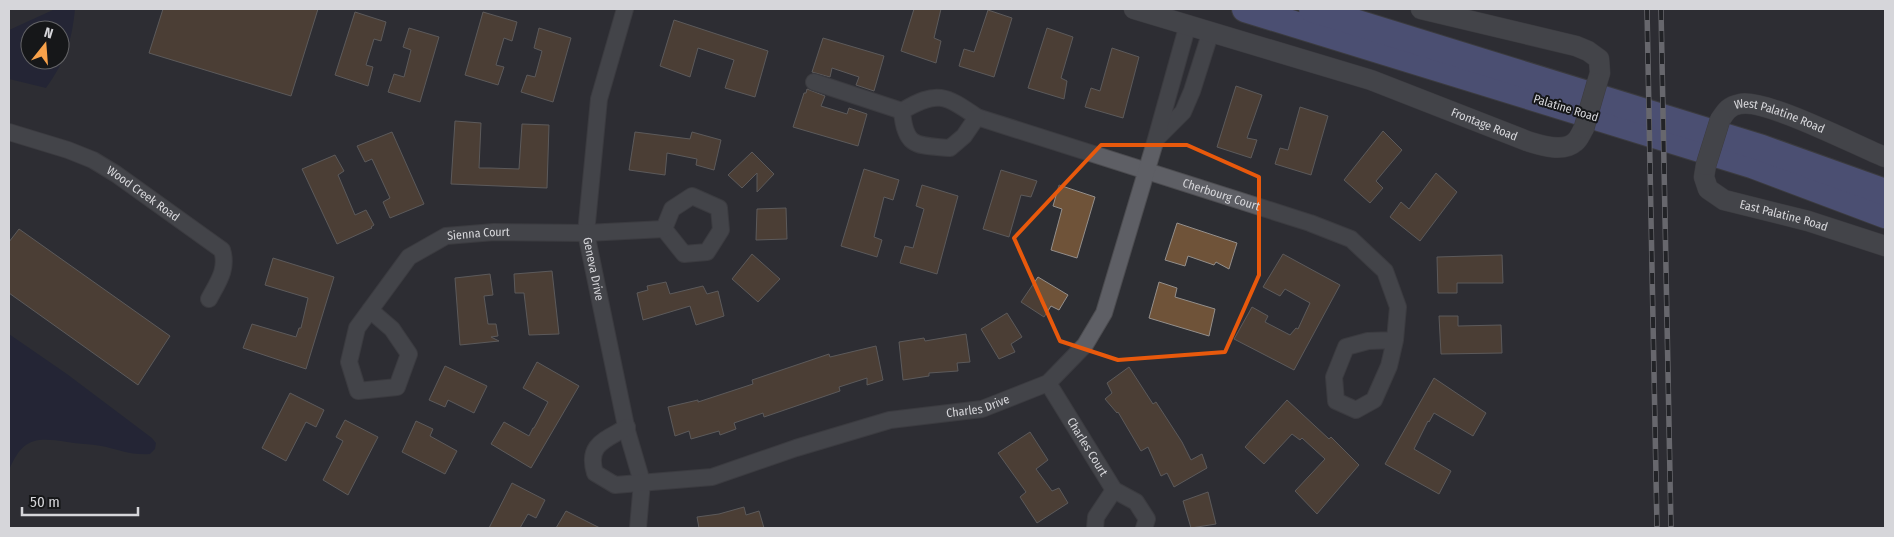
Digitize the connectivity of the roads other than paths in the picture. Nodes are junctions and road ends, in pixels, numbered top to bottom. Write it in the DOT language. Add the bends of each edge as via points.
graph roads {
  1 [pos="1134,9"];
  2 [pos="1245,9"];
  3 [pos="1312,9"];
  4 [pos="1421,9"];
  5 [pos="621,10"];
  6 [pos="1188,24"];
  7 [pos="1210,31"];
  8 [pos="814,82"];
  9 [pos="902,111"];
  10 [pos="977,117"];
  11 [pos="9,132"];
  12 [pos="1156,139"];
  13 [pos="1885,157"];
  14 [pos="1706,166"];
  15 [pos="1146,170"];
  16 [pos="1885,192"];
  17 [pos="1885,214"];
  18 [pos="664,230"];
  19 [pos="586,233"];
  20 [pos="1885,246"];
  21 [pos="209,299"];
  22 [pos="370,310"];
  23 [pos="1396,340"];
  24 [pos="1048,383"];
  25 [pos="627,427"];
  26 [pos="642,482"];
  27 [pos="1114,490"];
  28 [pos="638,528"];
  29 [pos="1095,528"];
  30 [pos="1144,528"];
  1 -- 6 [label="street, Frontage Road"];
  2 -- 17 [label="highway, Palatine Road" via="1752,165"];
  3 -- 16 [label="highway, Palatine Road" via="1762,148"];
  4 -- 7 [label="street, Frontage Road, bridge" via="1576,46 1599,60 1600,72 1584,128 1577,141 1551,148 1527,141 1372,80"];
  5 -- 19 [label="street, Geneva Drive" via="599,99"];
  6 -- 7 [label="street, Frontage Road"];
  6 -- 12 [label="street, Charles Drive"];
  7 -- 12 [label="street, Charles Drive" via="1183,112"];
  8 -- 9 [label="street"];
  9 -- 10 [label="street, Cherbourg Court" via="920,100 940,97"];
  9 -- 10 [label="street" via="904,130 912,142 950,148 964,136"];
  10 -- 15 [label="street, Cherbourg Court"];
  11 -- 21 [label="street, Wood Creek Road" via="93,160 222,250 224,266"];
  12 -- 15 [label="street, Charles Drive"];
  13 -- 14 [label="street, West Palatine Road, bridge" via="1790,115 1756,104 1741,103 1728,108 1720,120"];
  14 -- 20 [label="street, East Palatine Road" via="1704,177 1708,189 1724,200 1808,221"];
  15 -- 23 [label="street, Cherbourg Court" via="1351,239 1385,271 1398,307"];
  15 -- 24 [label="street, Charles Drive" via="1104,313 1085,345"];
  18 -- 19 [label="street, Sienna Court"];
  19 -- 22 [label="street, Sienna Court" via="499,232 446,236 410,257"];
  19 -- 25 [label="street, Geneva Drive"];
  22 -- 22 [label="street, Sienna Court" via="358,328 349,362 358,391 397,387 409,354 392,329"];
  23 -- 23 [label="street, Cherbourg Court" via="1368,341 1346,348 1334,377 1336,401 1356,410 1374,400"];
  24 -- 26 [label="street, Charles Drive" via="982,409 890,420 712,477"];
  24 -- 27 [label="street, Charles Court"];
  25 -- 26 [label="street, Geneva Drive"];
  25 -- 26 [label="street, Charles Drive" via="597,446 592,463 595,473 615,485"];
  26 -- 28 [label="street, Geneva Drive"];
  27 -- 29 [label="street" via="1096,517"];
  27 -- 30 [label="street, Charles Court" via="1136,502 1147,519"];
}
